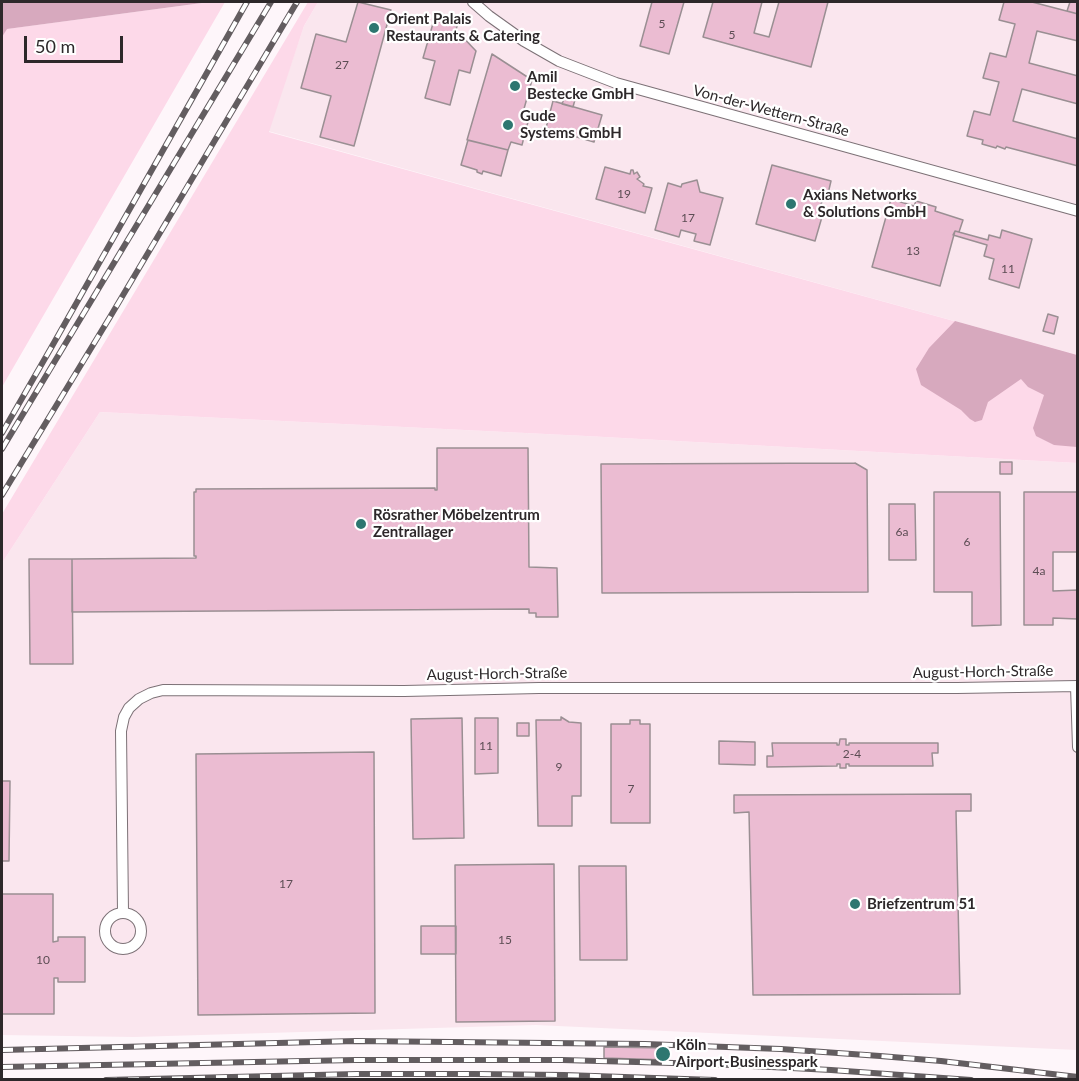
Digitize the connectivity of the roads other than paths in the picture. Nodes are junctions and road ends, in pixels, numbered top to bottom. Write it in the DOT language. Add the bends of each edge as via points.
graph roads {
  1 [pos="473,2"];
  2 [pos="1077,211"];
  3 [pos="1077,686"];
  4 [pos="1077,747"];
  5 [pos="123,913"];
  1 -- 2 [label="street, Von-der-Wettern-Straße" via="524,41 559,61 616,83"];
  3 -- 4 [label="street, August-Horch-Straße"];
  3 -- 5 [label="street, August-Horch-Straße" via="163,690 139,699 129,708 121,731"];
}
